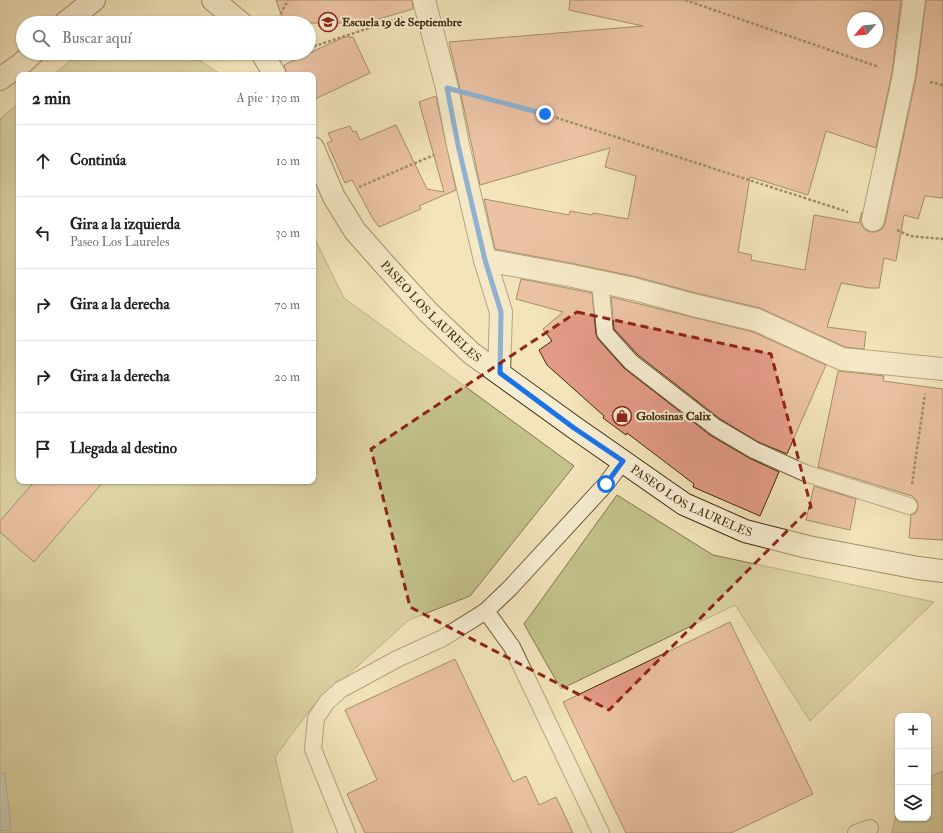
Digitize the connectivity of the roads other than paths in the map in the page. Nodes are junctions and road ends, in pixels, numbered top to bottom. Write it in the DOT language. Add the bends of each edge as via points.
graph roads {
  1 [pos="94,0"];
  2 [pos="213,0"];
  3 [pos="914,0"];
  4 [pos="426,4"];
  5 [pos="74,16"];
  6 [pos="232,16"];
  7 [pos="25,60"];
  8 [pos="266,60"];
  9 [pos="273,72"];
  10 [pos="0,79"];
  11 [pos="316,155"];
  12 [pos="873,220"];
  13 [pos="485,260"];
  14 [pos="600,282"];
  15 [pos="936,369"];
  16 [pos="500,373"];
  17 [pos="623,461"];
  18 [pos="909,506"];
  19 [pos="943,571"];
  20 [pos="486,611"];
  21 [pos="347,833"];
  22 [pos="601,833"];
  1 -- 5 [label="street"];
  2 -- 6 [label="street"];
  3 -- 12 [label="street" via="904,75"];
  4 -- 13 [label="street"];
  7 -- 10 [label="street"];
  8 -- 9 [label="street"];
  11 -- 16 [label="street, PASEO LOS LAURELES" via="334,197 355,231 428,312 471,353"];
  13 -- 14 [label="street"];
  13 -- 16 [label="street" via="501,312"];
  14 -- 15 [label="street" via="757,320 842,359"];
  14 -- 18 [label="lane" via="605,333 631,362 715,427 754,450 805,473"];
  16 -- 17 [label="street, PASEO LOS LAURELES"];
  17 -- 19 [label="street, PASEO LOS LAURELES" via="684,504 745,531 816,549"];
  17 -- 20 [label="lane" via="600,490"];
  20 -- 21 [label="lane" via="442,638 340,690 327,702 316,718 314,749"];
  20 -- 22 [label="lane" via="512,647"];
}
